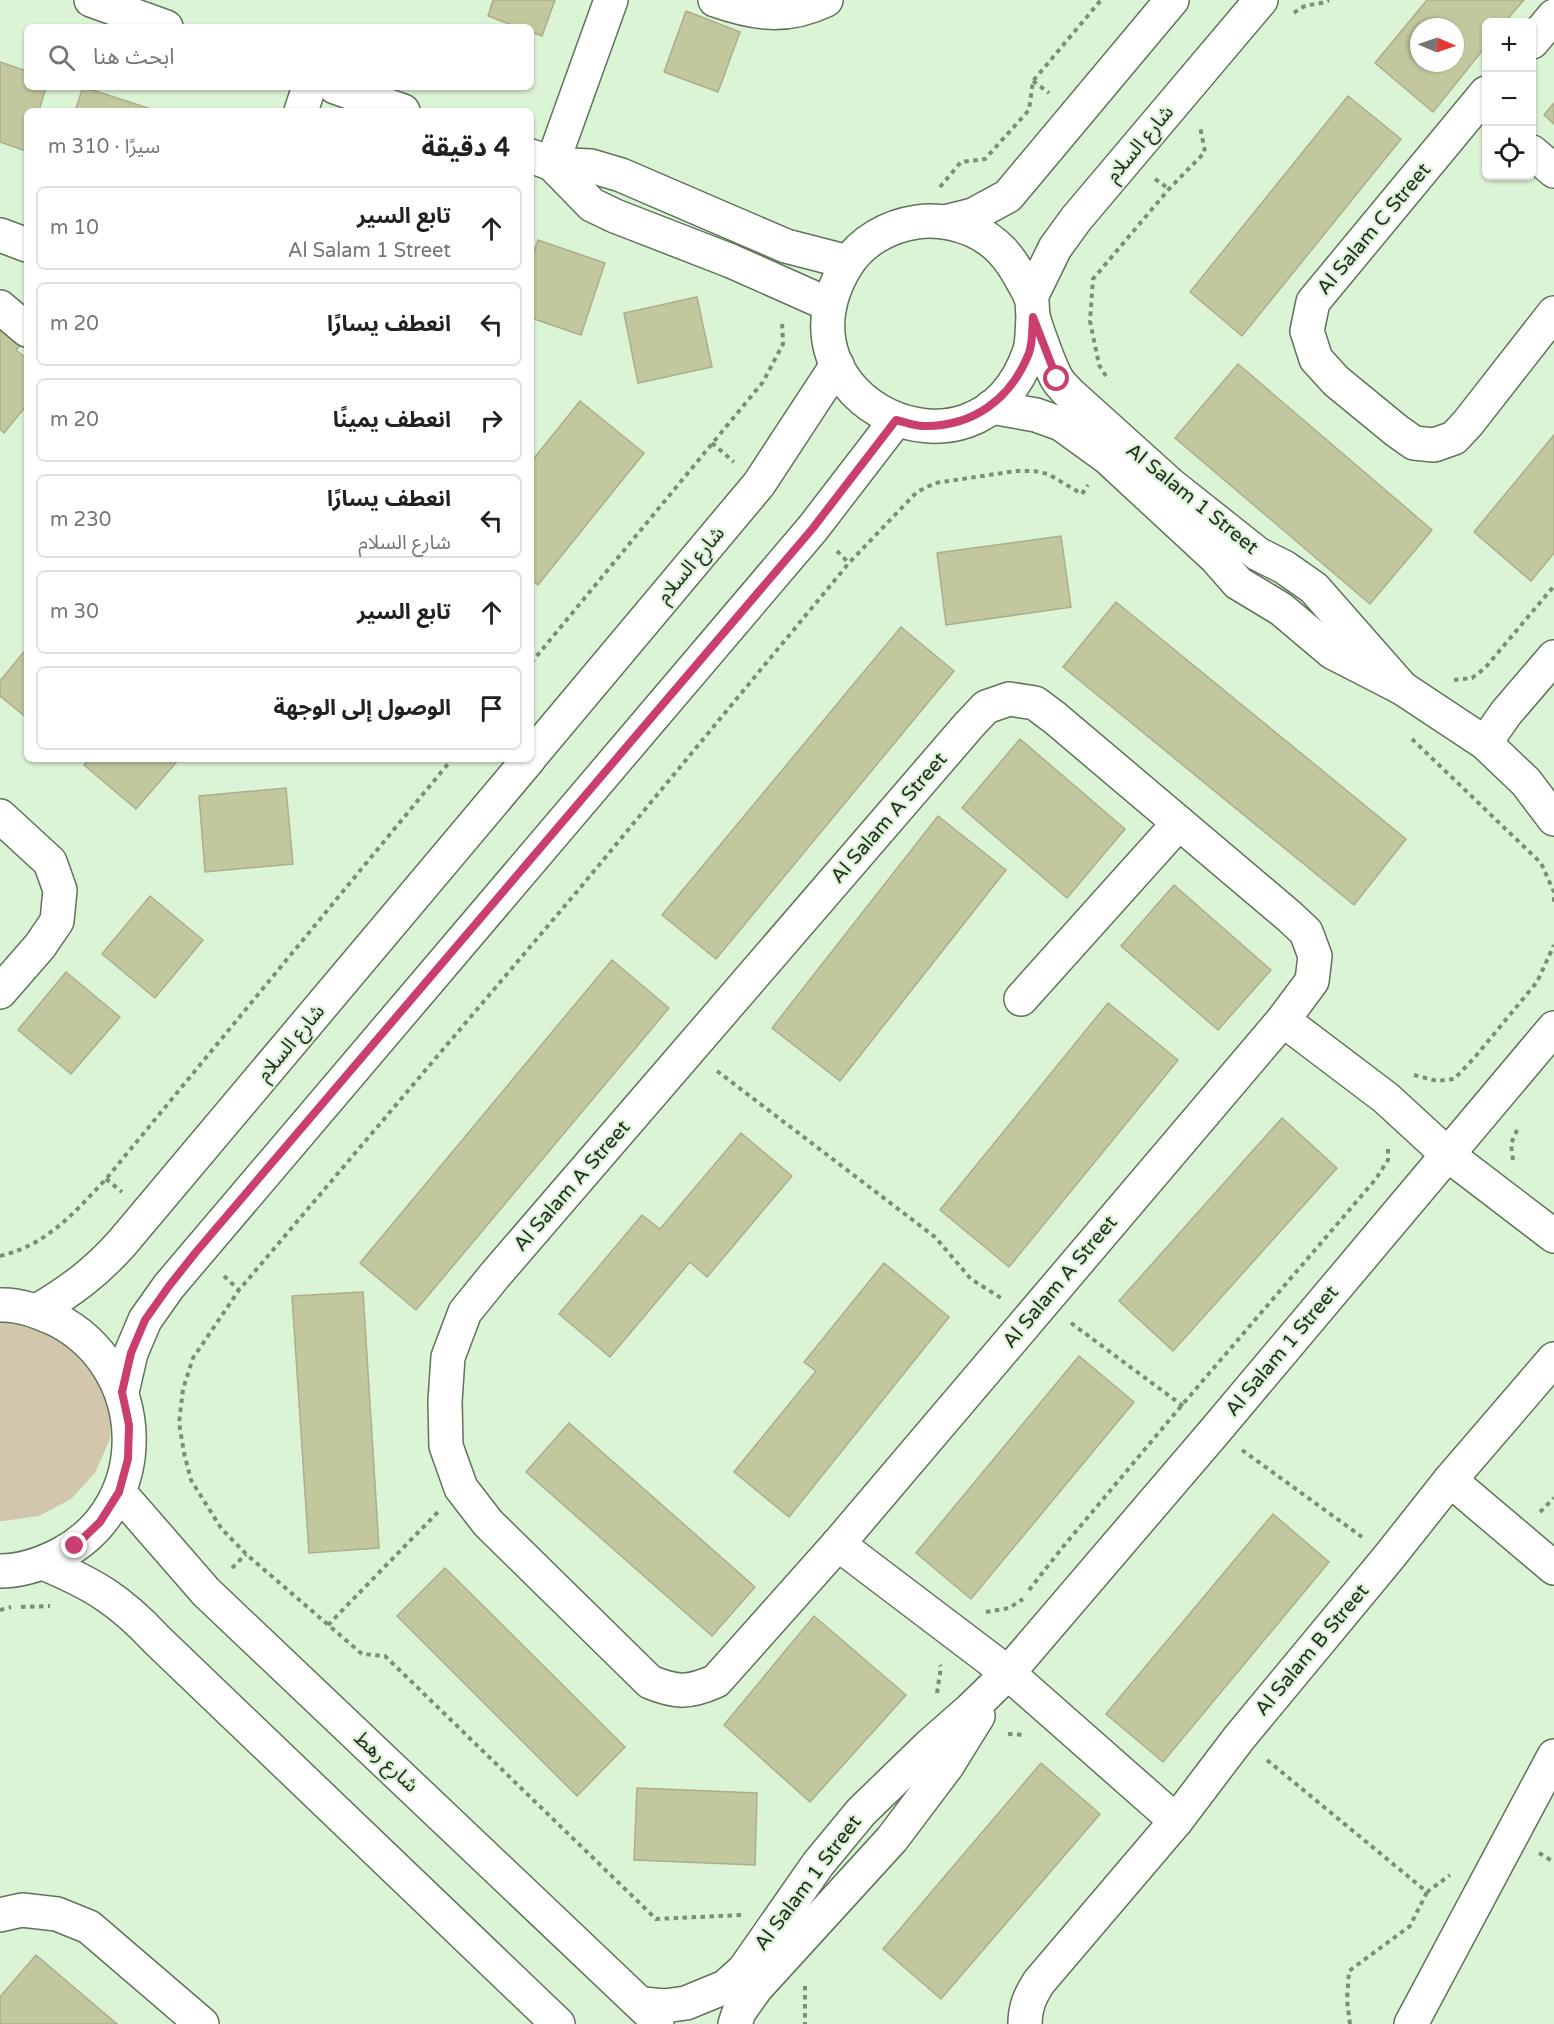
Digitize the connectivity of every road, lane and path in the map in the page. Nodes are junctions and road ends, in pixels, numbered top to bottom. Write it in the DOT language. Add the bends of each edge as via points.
graph roads {
  1 [pos="91,0"];
  2 [pos="611,0"];
  3 [pos="715,0"];
  4 [pos="826,0"];
  5 [pos="1101,0"];
  6 [pos="1172,0"];
  7 [pos="1261,0"];
  8 [pos="1329,0"];
  9 [pos="1554,16"];
  10 [pos="1291,17"];
  11 [pos="158,24"];
  12 [pos="1536,37"];
  13 [pos="308,90"];
  14 [pos="343,90"];
  15 [pos="1482,105"];
  16 [pos="302,108"];
  17 [pos="394,108"];
  18 [pos="1205,117"];
  19 [pos="1536,155"];
  20 [pos="541,160"];
  21 [pos="1554,171"];
  22 [pos="652,188"];
  23 [pos="941,208"];
  24 [pos="639,226"];
  25 [pos="0,236"];
  26 [pos="24,244"];
  27 [pos="848,262"];
  28 [pos="774,280"];
  29 [pos="830,305"];
  30 [pos="0,307"];
  31 [pos="1032,307"];
  32 [pos="1554,313"];
  33 [pos="24,327"];
  34 [pos="837,365"];
  35 [pos="1111,386"];
  36 [pos="991,406"];
  37 [pos="896,420"];
  38 [pos="1302,580"];
  39 [pos="1554,586"];
  40 [pos="1281,609"];
  41 [pos="1554,657"];
  42 [pos="534,659"];
  43 [pos="1447,678"];
  44 [pos="1402,688"];
  45 [pos="1404,731"];
  46 [pos="1485,743"];
  47 [pos="534,753"];
  48 [pos="450,762"];
  49 [pos="527,762"];
  50 [pos="0,816"];
  51 [pos="1554,819"];
  52 [pos="1179,823"];
  53 [pos="1554,905"];
  54 [pos="1554,945"];
  55 [pos="0,992"];
  56 [pos="1021,999"];
  57 [pos="1283,1020"];
  58 [pos="1554,1028"];
  59 [pos="691,1048"];
  60 [pos="1386,1098"];
  61 [pos="1448,1155"];
  62 [pos="1554,1236"];
  63 [pos="0,1256"];
  64 [pos="1042,1302"];
  65 [pos="0,1305"];
  66 [pos="38,1311"];
  67 [pos="1554,1359"];
  68 [pos="122,1392"];
  69 [pos="1450,1480"];
  70 [pos="461,1488"];
  71 [pos="119,1492"];
  72 [pos="838,1544"];
  73 [pos="43,1563"];
  74 [pos="1554,1568"];
  75 [pos="0,1571"];
  76 [pos="54,1607"];
  77 [pos="0,1610"];
  78 [pos="328,1625"];
  79 [pos="943,1625"];
  80 [pos="1008,1672"];
  81 [pos="936,1698"];
  82 [pos="1239,1738"];
  83 [pos="1554,1756"];
  84 [pos="861,1812"];
  85 [pos="1176,1821"];
  86 [pos="892,1839"];
  87 [pos="1453,1873"];
  88 [pos="1427,1892"];
  89 [pos="0,1915"];
  90 [pos="652,2014"];
  91 [pos="201,2024"];
  92 [pos="558,2024"];
  93 [pos="735,2024"];
  94 [pos="1025,2024"];
  95 [pos="1350,2024"];
  96 [pos="1411,2024"];
  1 -- 11 [label="street"];
  2 -- 20 [label="street"];
  3 -- 4 [label="street" via="766,14 806,10"];
  5 -- 23 [label="path" via="1033,81 1029,110 985,159 962,162"];
  6 -- 23 [label="street" via="1008,196 973,215"];
  7 -- 31 [label="street, شارع السلام" via="1054,248"];
  8 -- 10 [label="path" via="1306,4"];
  9 -- 12 [label="street"];
  13 -- 16 [label="street"];
  14 -- 17 [label="street"];
  15 -- 32 [label="street, Al Salam C Street" via="1313,302 1307,331 1316,359 1336,381 1397,431 1414,443 1434,445 1454,438 1468,423"];
  18 -- 35 [label="path" via="1200,127 1205,153 1168,189 1093,279 1090,321 1099,365"];
  19 -- 21 [label="street"];
  20 -- 22 [label="street" via="591,166"];
  20 -- 24 [label="street" via="592,205"];
  22 -- 24 [label="street"];
  22 -- 27 [label="street" via="786,246"];
  23 -- 27 [label="street" via="926,220 883,232"];
  23 -- 31 [label="street" via="984,235 1012,260"];
  24 -- 28 [label="street"];
  25 -- 26 [label="street"];
  27 -- 29 [label="street"];
  28 -- 29 [label="street"];
  28 -- 42 [label="path" via="771,290 781,314 783,344 763,382"];
  29 -- 34 [label="street" via="828,325"];
  30 -- 33 [label="street"];
  31 -- 36 [label="street" via="1030,351 1015,382"];
  31 -- 38 [label="street, Al Salam 1 Street" via="1057,379 1069,393 1171,485 1258,554"];
  34 -- 37 [label="street" via="852,389 872,408"];
  34 -- 47 [label="street, شارع السلام" via="759,484"];
  36 -- 37 [label="street" via="970,419 946,425 921,426"];
  36 -- 40 [label="street, Al Salam 1 Street" via="1036,414 1061,424 1108,458 1238,583"];
  37 -- 68 [label="street" via="806,537 169,1286 145,1320 131,1353"];
  38 -- 40 [label="street"];
  38 -- 44 [label="street, Al Salam 1 Street" via="1314,588"];
  39 -- 43 [label="path" via="1485,668 1472,678"];
  40 -- 44 [label="street, Al Salam 1 Street" via="1332,652"];
  41 -- 46 [label="street"];
  44 -- 46 [label="street, Al Salam 1 Street"];
  45 -- 53 [label="path" via="1541,863 1554,892"];
  46 -- 51 [label="street, Al Salam 1 Street" via="1526,782"];
  48 -- 63 [label="path" via="106,1179 63,1225 33,1244"];
  49 -- 66 [label="street, شارع السلام" via="116,1250 98,1270"];
  50 -- 55 [label="street" via="50,862 60,891 57,921"];
  52 -- 56 [label="street"];
  52 -- 57 [label="street, Al Salam A Street" via="1306,932 1315,956 1312,981"];
  52 -- 59 [label="street, Al Salam A Street" via="1035,703 1009,699 986,707"];
  54 -- 60 [label="path" via="1537,982 1455,1079 1437,1081 1410,1073"];
  57 -- 60 [label="street"];
  57 -- 64 [label="street, Al Salam A Street"];
  58 -- 61 [label="street, Al Salam 1 Street"];
  59 -- 64 [label="path" via="740,1090 935,1237 971,1279 1003,1299 1020,1285"];
  59 -- 70 [label="street, Al Salam A Street" via="465,1312 448,1357 445,1401 446,1446"];
  60 -- 61 [label="street"];
  60 -- 79 [label="path" via="1377,1111 1388,1138 1388,1160 1375,1180 1022,1600 987,1613 965,1603"];
  61 -- 62 [label="street"];
  61 -- 80 [label="street, Al Salam 1 Street"];
  64 -- 72 [label="street, Al Salam A Street"];
  65 -- 66 [label="street"];
  66 -- 68 [label="street" via="73,1329 102,1357"];
  67 -- 69 [label="street, Al Salam B Street"];
  68 -- 71 [label="street" via="129,1437"];
  69 -- 74 [label="street"];
  69 -- 82 [label="street, Al Salam B Street"];
  70 -- 72 [label="street, Al Salam A Street" via="489,1523 650,1682 671,1691 695,1690 716,1681"];
  70 -- 78 [label="path"];
  71 -- 73 [label="street" via="100,1522 75,1546"];
  71 -- 90 [label="street, شارع رهط" via="206,1593"];
  72 -- 79 [label="street"];
  73 -- 75 [label="street"];
  73 -- 92 [label="street" via="82,1580 135,1616"];
  76 -- 77 [label="path"];
  79 -- 80 [label="street"];
  79 -- 81 [label="path" via="927,1643 941,1667"];
  80 -- 84 [label="street, Al Salam 1 Street"];
  80 -- 85 [label="street"];
  80 -- 86 [label="street, Al Salam 1 Street" via="947,1766"];
  82 -- 85 [label="street, Al Salam B Street"];
  82 -- 88 [label="path"];
  83 -- 96 [label="street"];
  84 -- 86 [label="street"];
  84 -- 90 [label="street, Al Salam 1 Street" via="818,1863 744,1970 725,1987 696,2000 664,2006"];
  85 -- 94 [label="street, Al Salam B Street" via="1039,1982 1029,1996"];
  86 -- 93 [label="street, Al Salam 1 Street" via="756,1988"];
  87 -- 88 [label="path"];
  88 -- 95 [label="path" via="1410,1926 1349,1971"];
  89 -- 91 [label="street" via="22,1910 57,1914 89,1927"];
}
